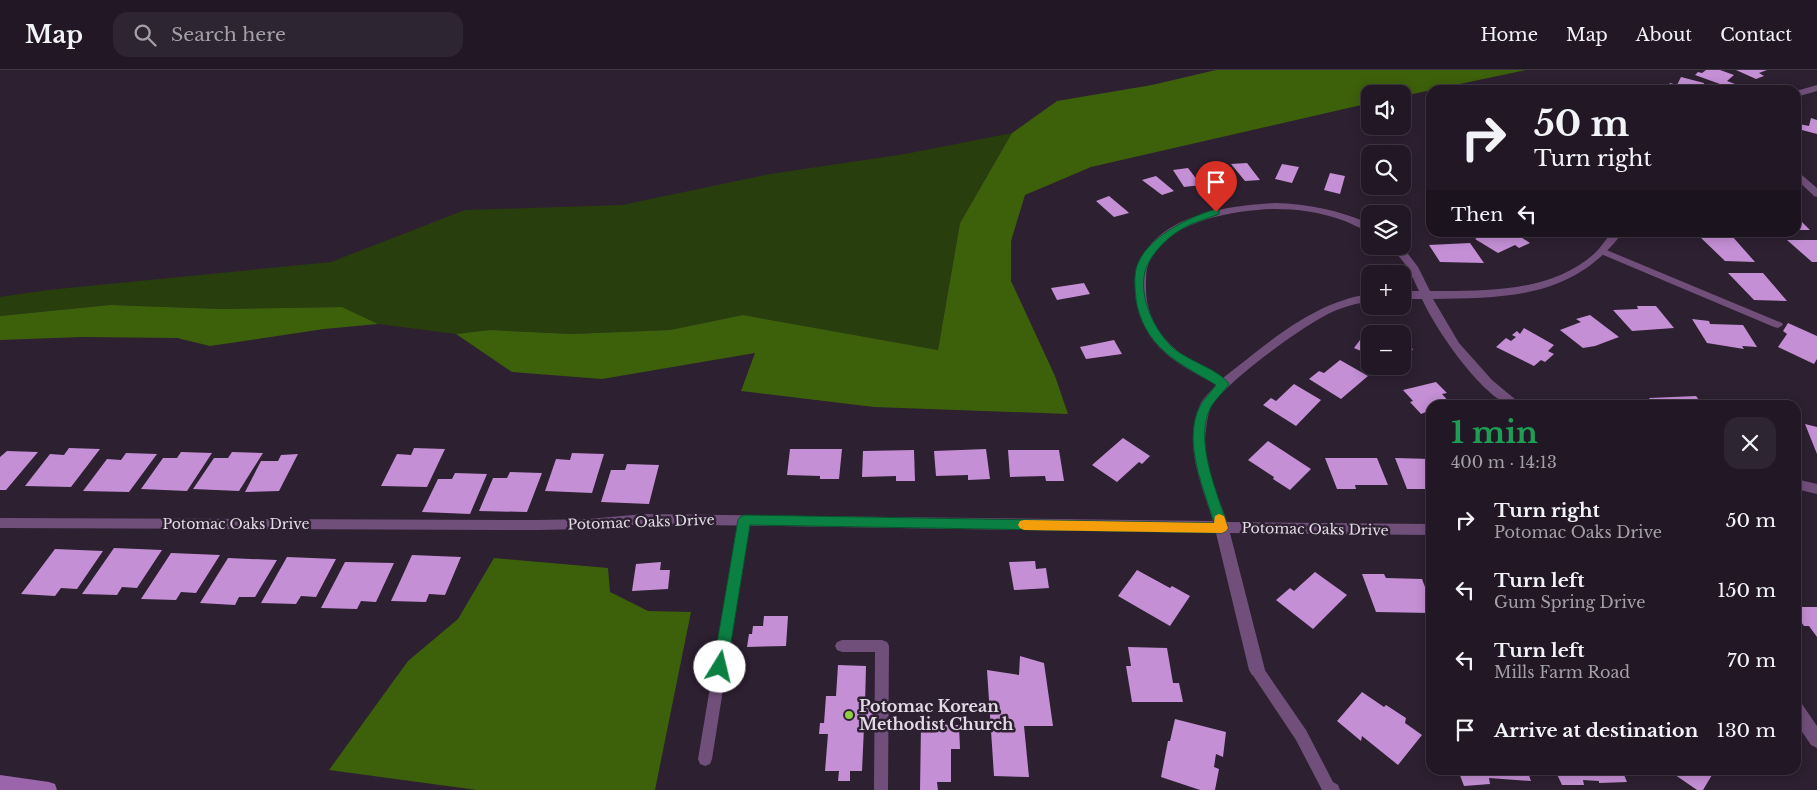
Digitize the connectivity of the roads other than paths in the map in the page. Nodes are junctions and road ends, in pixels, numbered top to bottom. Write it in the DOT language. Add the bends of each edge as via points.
graph roads {
  1 [pos="1817,88"];
  2 [pos="1801,93"];
  3 [pos="1801,178"];
  4 [pos="1817,194"];
  5 [pos="1361,224"];
  6 [pos="1614,237"];
  7 [pos="1604,252"];
  8 [pos="1403,255"];
  9 [pos="1411,295"];
  10 [pos="1427,295"];
  11 [pos="1361,299"];
  12 [pos="1778,325"];
  13 [pos="1223,384"];
  14 [pos="1510,400"];
  15 [pos="1801,485"];
  16 [pos="1817,489"];
  17 [pos="744,520"];
  18 [pos="0,523"];
  19 [pos="1222,528"];
  20 [pos="1426,530"];
  21 [pos="842,646"];
  22 [pos="1257,670"];
  23 [pos="1801,716"];
  24 [pos="1817,740"];
  25 [pos="705,759"];
  26 [pos="0,782"];
  27 [pos="49,790"];
  28 [pos="881,790"];
  29 [pos="1333,790"];
  1 -- 2 [label="street"];
  3 -- 4 [label="street"];
  5 -- 13 [label="street" via="1328,212 1299,207 1268,205 1238,208 1197,218 1178,227 1150,251 1141,268 1140,288 1142,310 1152,330 1169,350"];
  6 -- 7 [label="street"];
  7 -- 10 [label="street" via="1571,276 1547,284 1491,294"];
  7 -- 12 [label="lane"];
  8 -- 10 [label="street"];
  9 -- 10 [label="street"];
  10 -- 14 [label="street" via="1455,346 1488,383"];
  11 -- 13 [label="street" via="1324,311 1293,330"];
  13 -- 19 [label="street" via="1205,407 1199,431 1200,456"];
  15 -- 16 [label="street"];
  17 -- 18 [label="street, Potomac Oaks Drive" via="537,525"];
  17 -- 19 [label="street, Potomac Oaks Drive"];
  17 -- 25 [label="lane"];
  19 -- 20 [label="street, Potomac Oaks Drive"];
  19 -- 22 [label="street"];
  21 -- 28 [label="lane" via="882,646"];
  22 -- 29 [label="lane" via="1301,735 1328,787"];
  23 -- 24 [label="street"];
  26 -- 27 [label="main road"];
}
